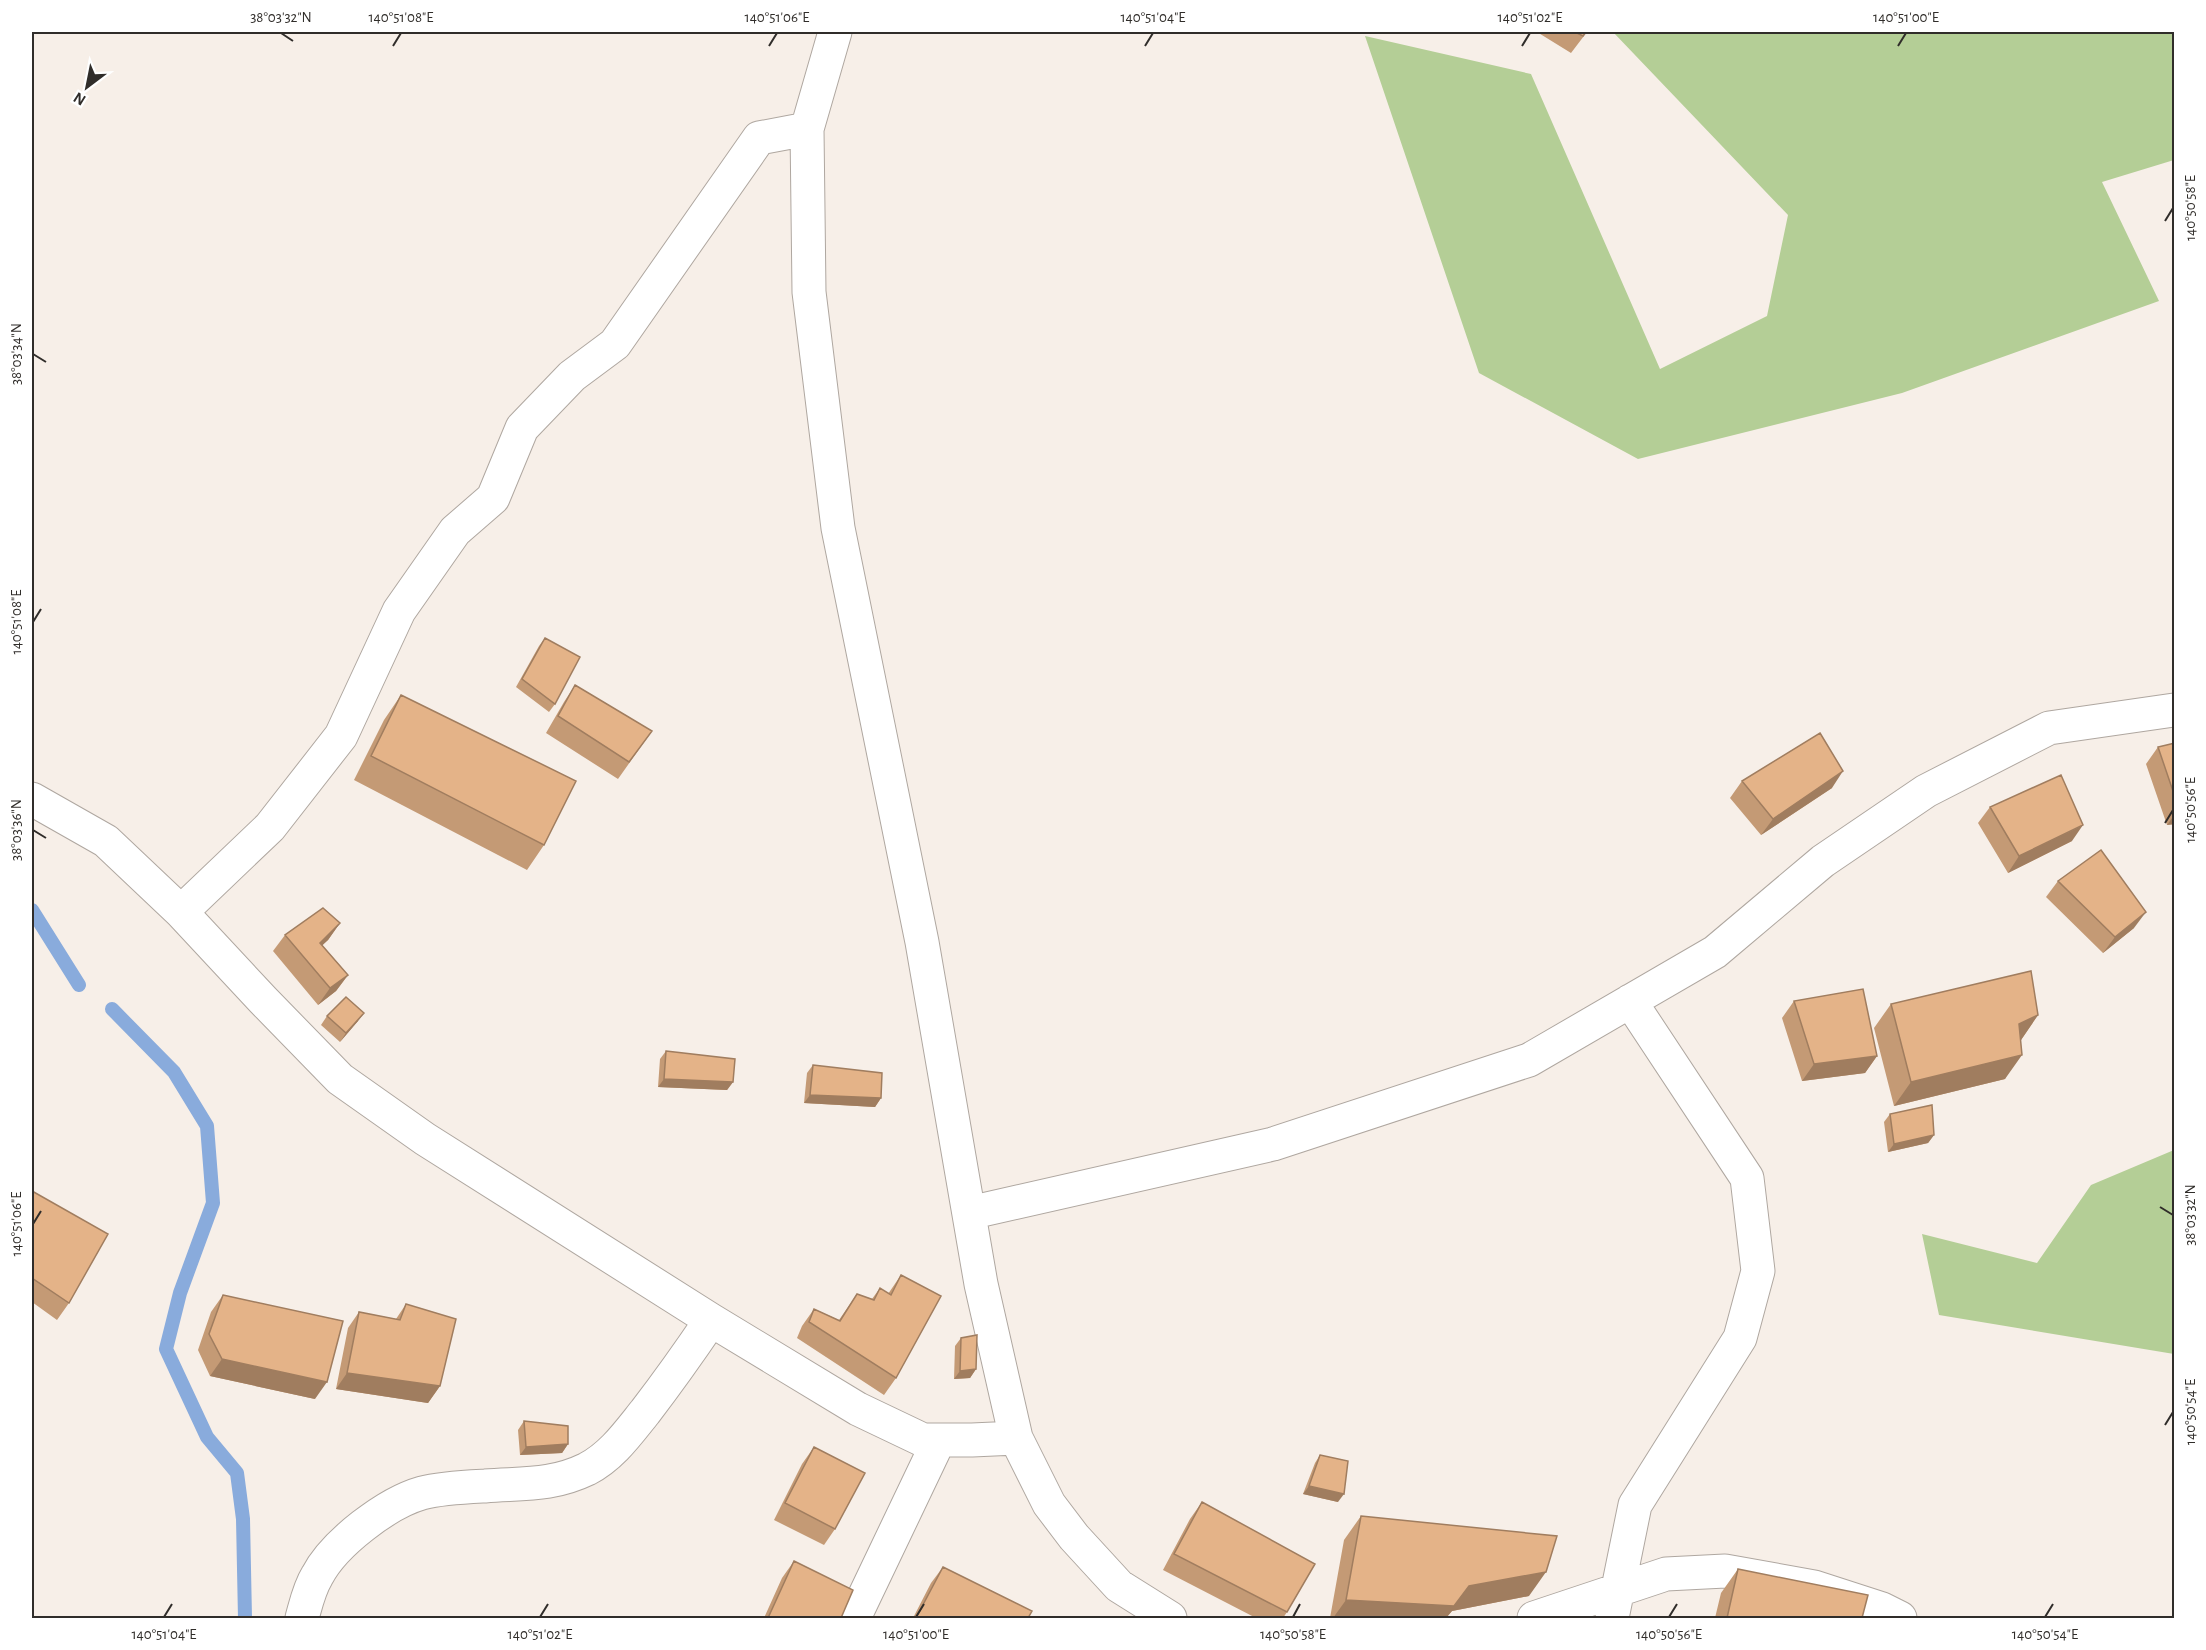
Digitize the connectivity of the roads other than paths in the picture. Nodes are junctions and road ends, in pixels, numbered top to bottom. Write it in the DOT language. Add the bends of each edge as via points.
graph roads {
  1 [pos="835,32"];
  2 [pos="807,129"];
  3 [pos="2175,710"];
  4 [pos="32,799"];
  5 [pos="181,912"];
  6 [pos="1630,1001"];
  7 [pos="969,1213"];
  8 [pos="711,1320"];
  9 [pos="1016,1438"];
  10 [pos="939,1440"];
  11 [pos="1614,1604"];
  12 [pos="302,1618"];
  13 [pos="854,1618"];
  14 [pos="1170,1618"];
  15 [pos="1534,1618"];
  16 [pos="1900,1618"];
  1 -- 2 [label="street"];
  2 -- 5 [label="street" via="759,138 615,344 572,375 522,428 493,498 455,531 399,611 341,736 270,827"];
  2 -- 7 [label="street" via="809,292 838,528 922,942"];
  3 -- 6 [label="street" via="2049,728 1926,791 1823,861 1715,952"];
  4 -- 5 [label="street" via="106,841"];
  5 -- 8 [label="street" via="340,1079 425,1139"];
  6 -- 7 [label="street" via="1529,1060 1273,1144"];
  6 -- 11 [label="street" via="1747,1178 1758,1271 1740,1338 1635,1505"];
  7 -- 9 [label="street"];
  8 -- 10 [label="street" via="858,1409 923,1440"];
  8 -- 12 [label="street" via="672,1376 606,1456 552,1482 423,1493 393,1505 352,1535 317,1574"];
  9 -- 10 [label="street"];
  9 -- 14 [label="street" via="1049,1504 1074,1537 1119,1586"];
  10 -- 13 [label="street"];
  11 -- 15 [label="street"];
  11 -- 16 [label="street" via="1666,1574 1725,1571 1814,1587"];
}
